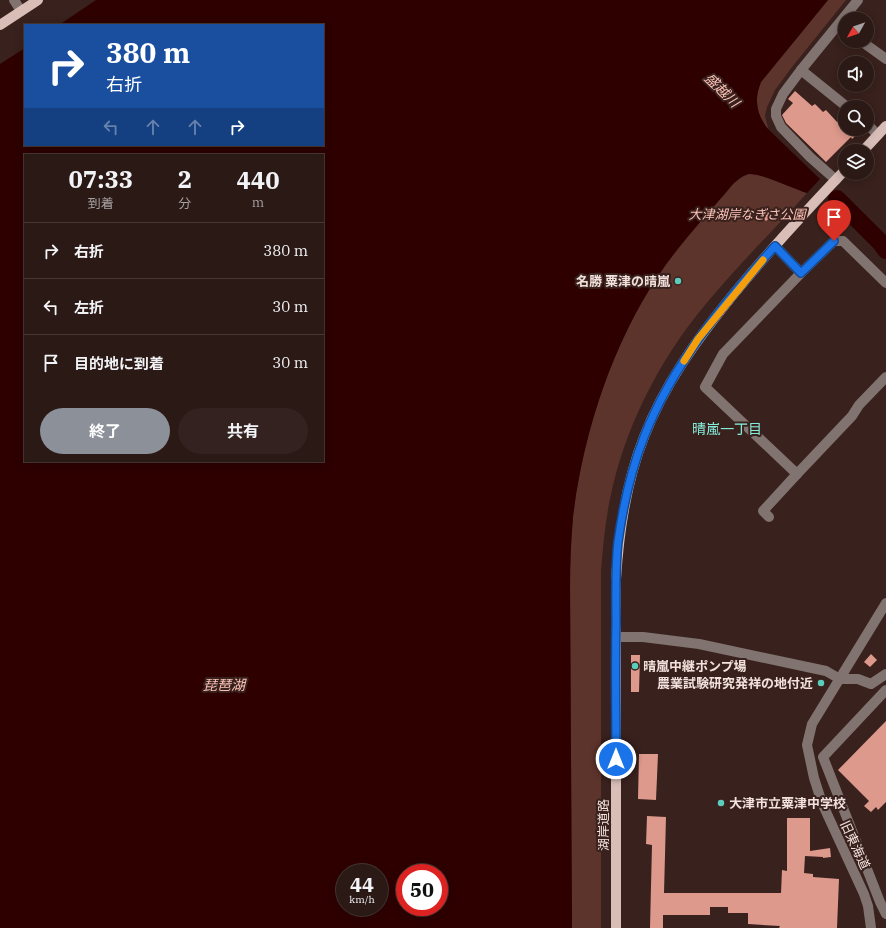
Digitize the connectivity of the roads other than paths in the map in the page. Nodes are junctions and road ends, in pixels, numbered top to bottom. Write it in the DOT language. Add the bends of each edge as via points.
graph roads {
  1 [pos="14,0"];
  2 [pos="38,0"];
  3 [pos="858,0"];
  4 [pos="21,11"];
  5 [pos="851,12"];
  6 [pos="0,25"];
  7 [pos="838,31"];
  8 [pos="871,48"];
  9 [pos="886,59"];
  10 [pos="801,70"];
  11 [pos="838,100"];
  12 [pos="886,126"];
  13 [pos="874,130"];
  14 [pos="878,134"];
  15 [pos="869,144"];
  16 [pos="836,180"];
  17 [pos="775,246"];
  18 [pos="801,273"];
  19 [pos="886,282"];
  20 [pos="886,377"];
  21 [pos="797,474"];
  22 [pos="770,517"];
  23 [pos="886,603"];
  24 [pos="616,637"];
  25 [pos="886,674"];
  26 [pos="840,679"];
  27 [pos="886,690"];
  28 [pos="886,914"];
  29 [pos="616,928"];
  30 [pos="871,928"];
  1 -- 4 [label="street"];
  2 -- 4 [label="main road"];
  3 -- 5 [label="street"];
  4 -- 6 [label="main road"];
  7 -- 10 [label="street"];
  8 -- 9 [label="street"];
  10 -- 11 [label="street"];
  10 -- 16 [label="street" via="779,100 776,116 789,136"];
  12 -- 14 [label="main road"];
  13 -- 14 [label="street"];
  14 -- 15 [label="main road"];
  16 -- 17 [label="main road, 湖岸道路"];
  17 -- 18 [label="street"];
  17 -- 24 [label="main road, 湖岸道路" via="698,339 666,390 644,436 631,475 618,543"];
  18 -- 19 [label="street" via="834,241 843,241"];
  18 -- 21 [label="street" via="723,354 705,386"];
  20 -- 21 [label="street"];
  21 -- 22 [label="street" via="763,511"];
  23 -- 26 [label="street, 旧東海道"];
  24 -- 26 [label="street" via="643,637 699,644 826,671"];
  24 -- 29 [label="main road, 湖岸道路"];
  25 -- 26 [label="street" via="871,684 858,679"];
  26 -- 30 [label="street, 旧東海道" via="812,724 808,745 822,803 864,894"];
  27 -- 28 [label="street" via="823,757"];
}
